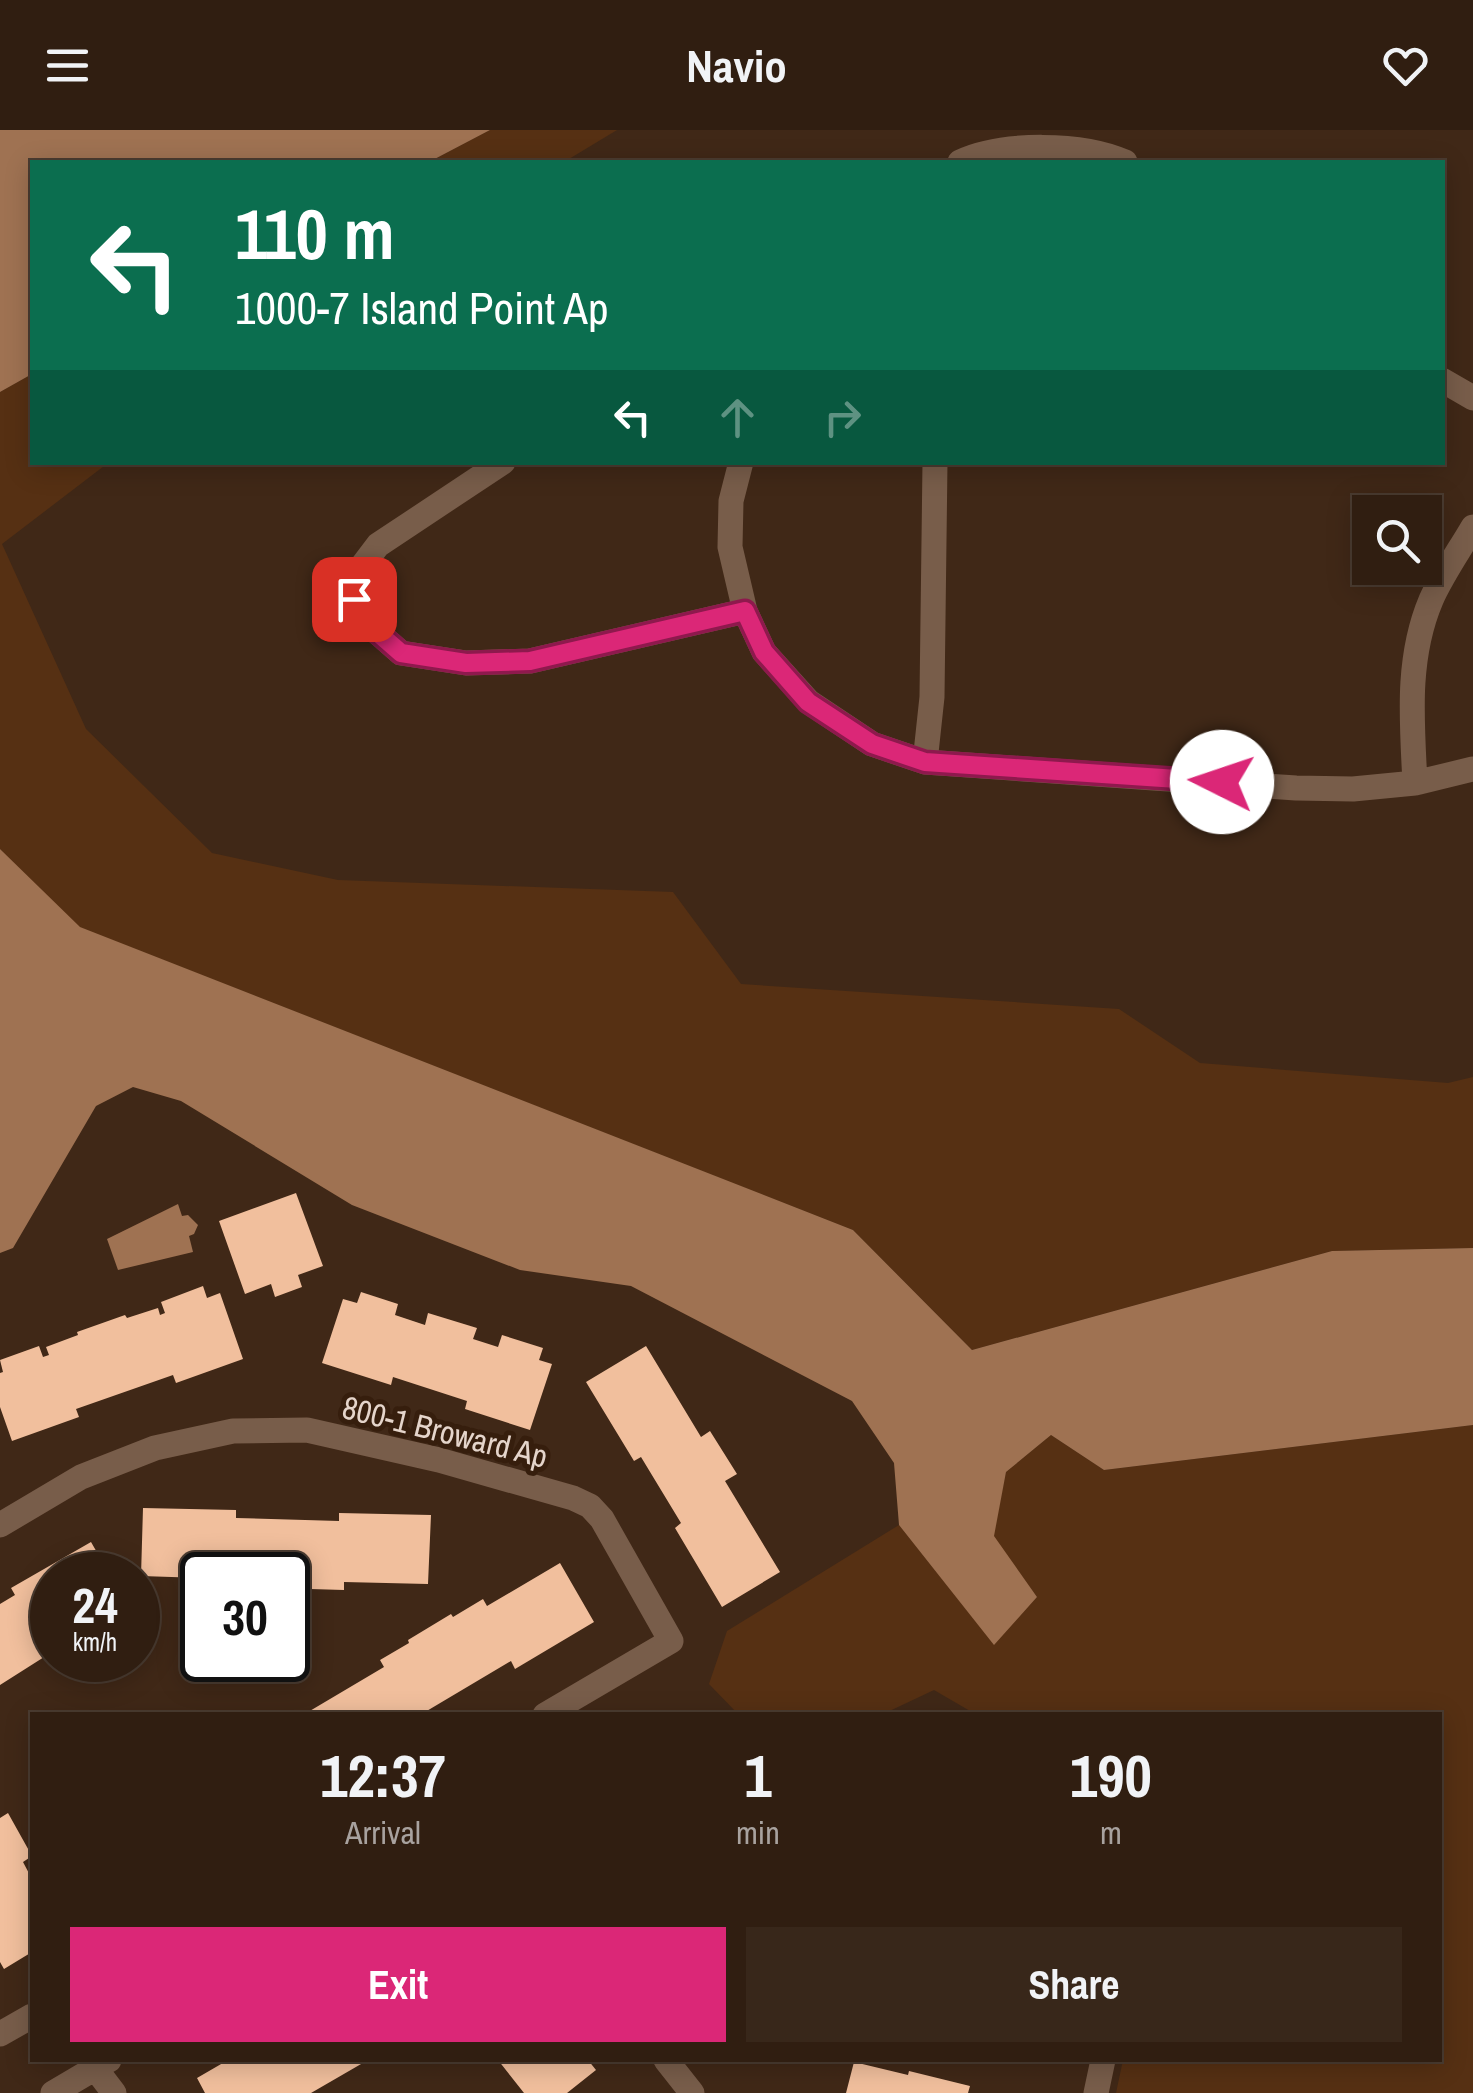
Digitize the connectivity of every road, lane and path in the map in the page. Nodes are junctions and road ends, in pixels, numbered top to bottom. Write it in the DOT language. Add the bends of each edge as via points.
graph roads {
  1 [pos="966,160"];
  2 [pos="1120,160"];
  3 [pos="1473,374"];
  4 [pos="1445,380"];
  5 [pos="1445,381"];
  6 [pos="1473,398"];
  7 [pos="498,465"];
  8 [pos="740,465"];
  9 [pos="936,465"];
  10 [pos="1473,527"];
  11 [pos="745,611"];
  12 [pos="925,762"];
  13 [pos="1473,770"];
  14 [pos="1416,783"];
  15 [pos="0,1524"];
  16 [pos="550,1712"];
  17 [pos="30,2017"];
  18 [pos="0,2034"];
  19 [pos="668,2062"];
  20 [pos="1103,2062"];
  21 [pos="102,2064"];
  22 [pos="54,2093"];
  23 [pos="114,2093"];
  24 [pos="692,2093"];
  25 [pos="1096,2093"];
  1 -- 2 [label="street" via="1039,147"];
  3 -- 4 [label="street"];
  5 -- 6 [label="street"];
  7 -- 11 [label="street" via="378,546 353,578 361,618 401,653 466,663 530,661"];
  8 -- 11 [label="street" via="730,547"];
  9 -- 12 [label="street"];
  10 -- 14 [label="street" via="1431,600 1415,657"];
  11 -- 12 [label="street" via="764,652 808,702 872,744"];
  12 -- 14 [label="street" via="1296,788"];
  13 -- 14 [label="street"];
  15 -- 16 [label="street, 800-1 Broward Ap" via="81,1478 155,1448 233,1431 307,1430 573,1498 602,1519 671,1640"];
  17 -- 18 [label="street"];
  19 -- 24 [label="street"];
  20 -- 25 [label="street"];
  21 -- 22 [label="street"];
  21 -- 23 [label="street"];
}
